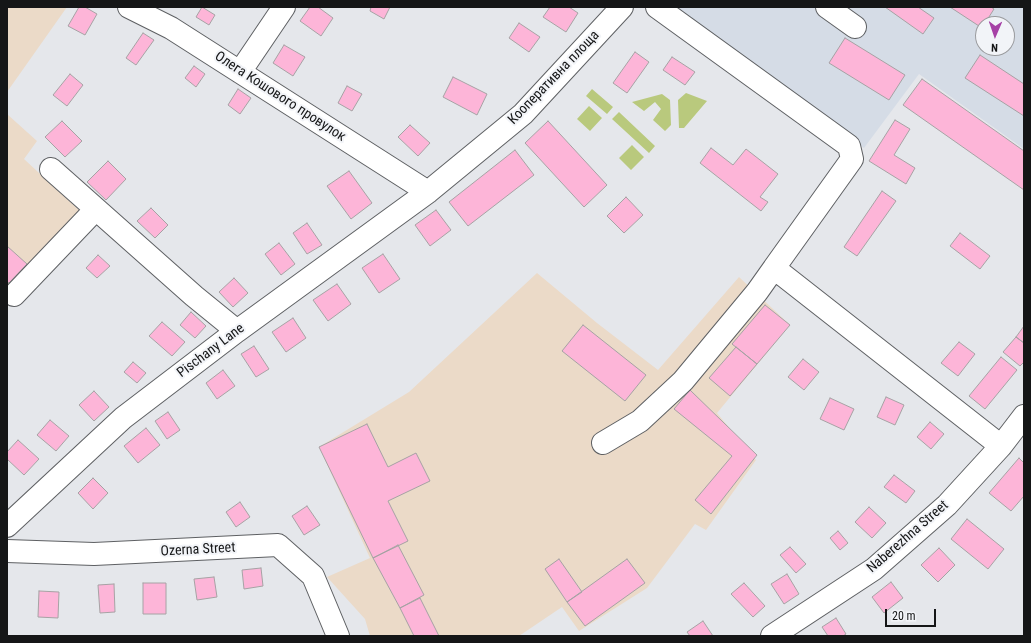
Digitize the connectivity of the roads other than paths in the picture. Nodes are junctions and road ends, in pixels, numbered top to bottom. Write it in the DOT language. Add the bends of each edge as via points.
graph roads {
  1 [pos="129,7"];
  2 [pos="284,7"];
  3 [pos="622,7"];
  4 [pos="657,7"];
  5 [pos="827,7"];
  6 [pos="855,27"];
  7 [pos="240,72"];
  8 [pos="51,169"];
  9 [pos="428,192"];
  10 [pos="96,209"];
  11 [pos="774,268"];
  12 [pos="14,295"];
  13 [pos="237,331"];
  14 [pos="1024,416"];
  15 [pos="603,443"];
  16 [pos="1001,446"];
  17 [pos="7,526"];
  18 [pos="7,551"];
  19 [pos="338,636"];
  20 [pos="772,636"];
  1 -- 7 [label="street, Олега Кошового провулок" via="171,28"];
  2 -- 7 [label="street"];
  3 -- 9 [label="street, Кооперативна площа" via="523,114"];
  4 -- 11 [label="street" via="849,146 852,159"];
  5 -- 6 [label="street"];
  7 -- 9 [label="street, Олега Кошового провулок"];
  8 -- 10 [label="street"];
  9 -- 13 [label="street, Pischany Lane"];
  10 -- 12 [label="street"];
  10 -- 13 [label="street"];
  11 -- 15 [label="street" via="683,381 640,421"];
  11 -- 16 [label="street"];
  13 -- 17 [label="street, Pischany Lane" via="124,418"];
  14 -- 16 [label="street, Naberezhna Street"];
  16 -- 20 [label="street, Naberezhna Street" via="947,505 874,569"];
  18 -- 19 [label="street, Ozerna Street" via="94,554 278,545 313,576"];
}
